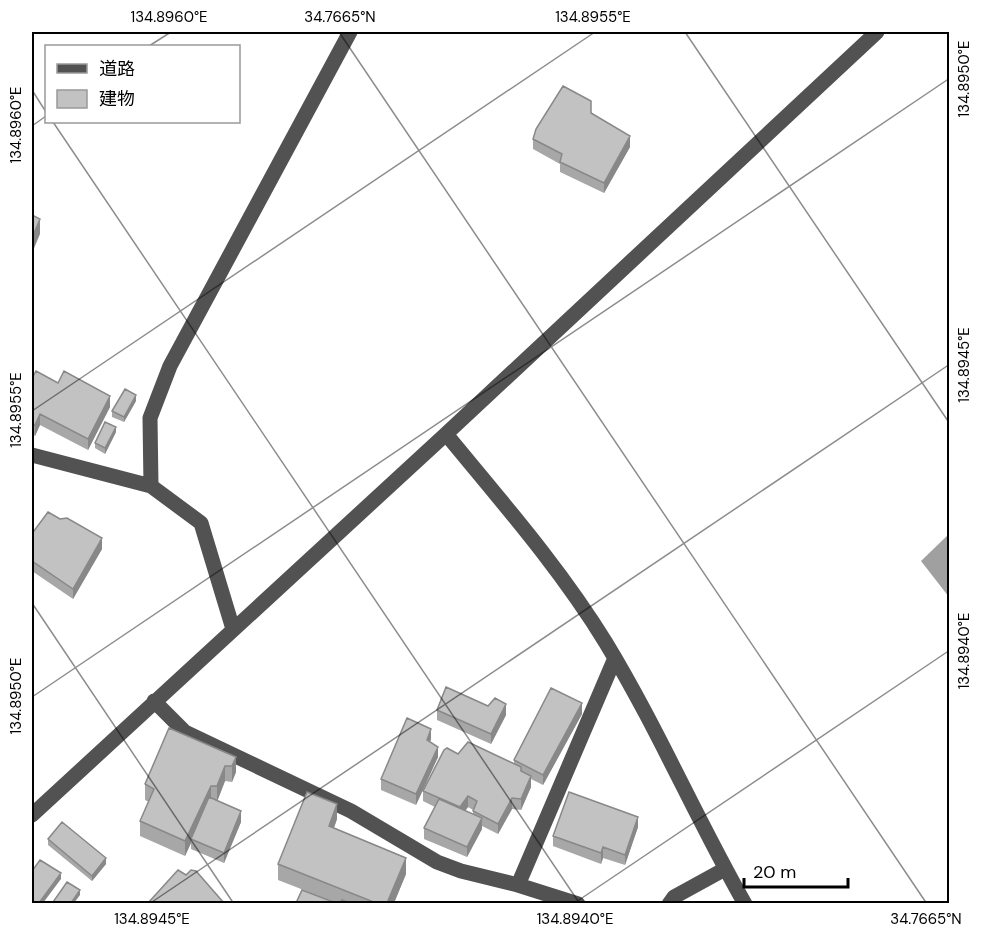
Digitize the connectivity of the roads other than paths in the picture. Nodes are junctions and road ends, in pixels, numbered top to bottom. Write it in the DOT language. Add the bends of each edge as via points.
graph roads {
  1 [pos="350,32"];
  2 [pos="877,32"];
  3 [pos="446,434"];
  4 [pos="32,455"];
  5 [pos="151,486"];
  6 [pos="233,629"];
  7 [pos="615,658"];
  8 [pos="154,701"];
  9 [pos="32,815"];
  10 [pos="725,869"];
  11 [pos="518,885"];
  12 [pos="578,903"];
  13 [pos="669,903"];
  14 [pos="745,903"];
  1 -- 5 [label="street" via="170,366 150,418"];
  2 -- 3 [label="street"];
  3 -- 6 [label="street"];
  3 -- 7 [label="street" via="562,576"];
  4 -- 5 [label="street"];
  5 -- 6 [label="street" via="201,523"];
  6 -- 8 [label="street"];
  7 -- 10 [label="street"];
  7 -- 11 [label="street"];
  8 -- 9 [label="street"];
  8 -- 11 [label="street" via="185,732 351,811 437,862"];
  10 -- 13 [label="street"];
  10 -- 14 [label="street"];
  11 -- 12 [label="street"];
}
